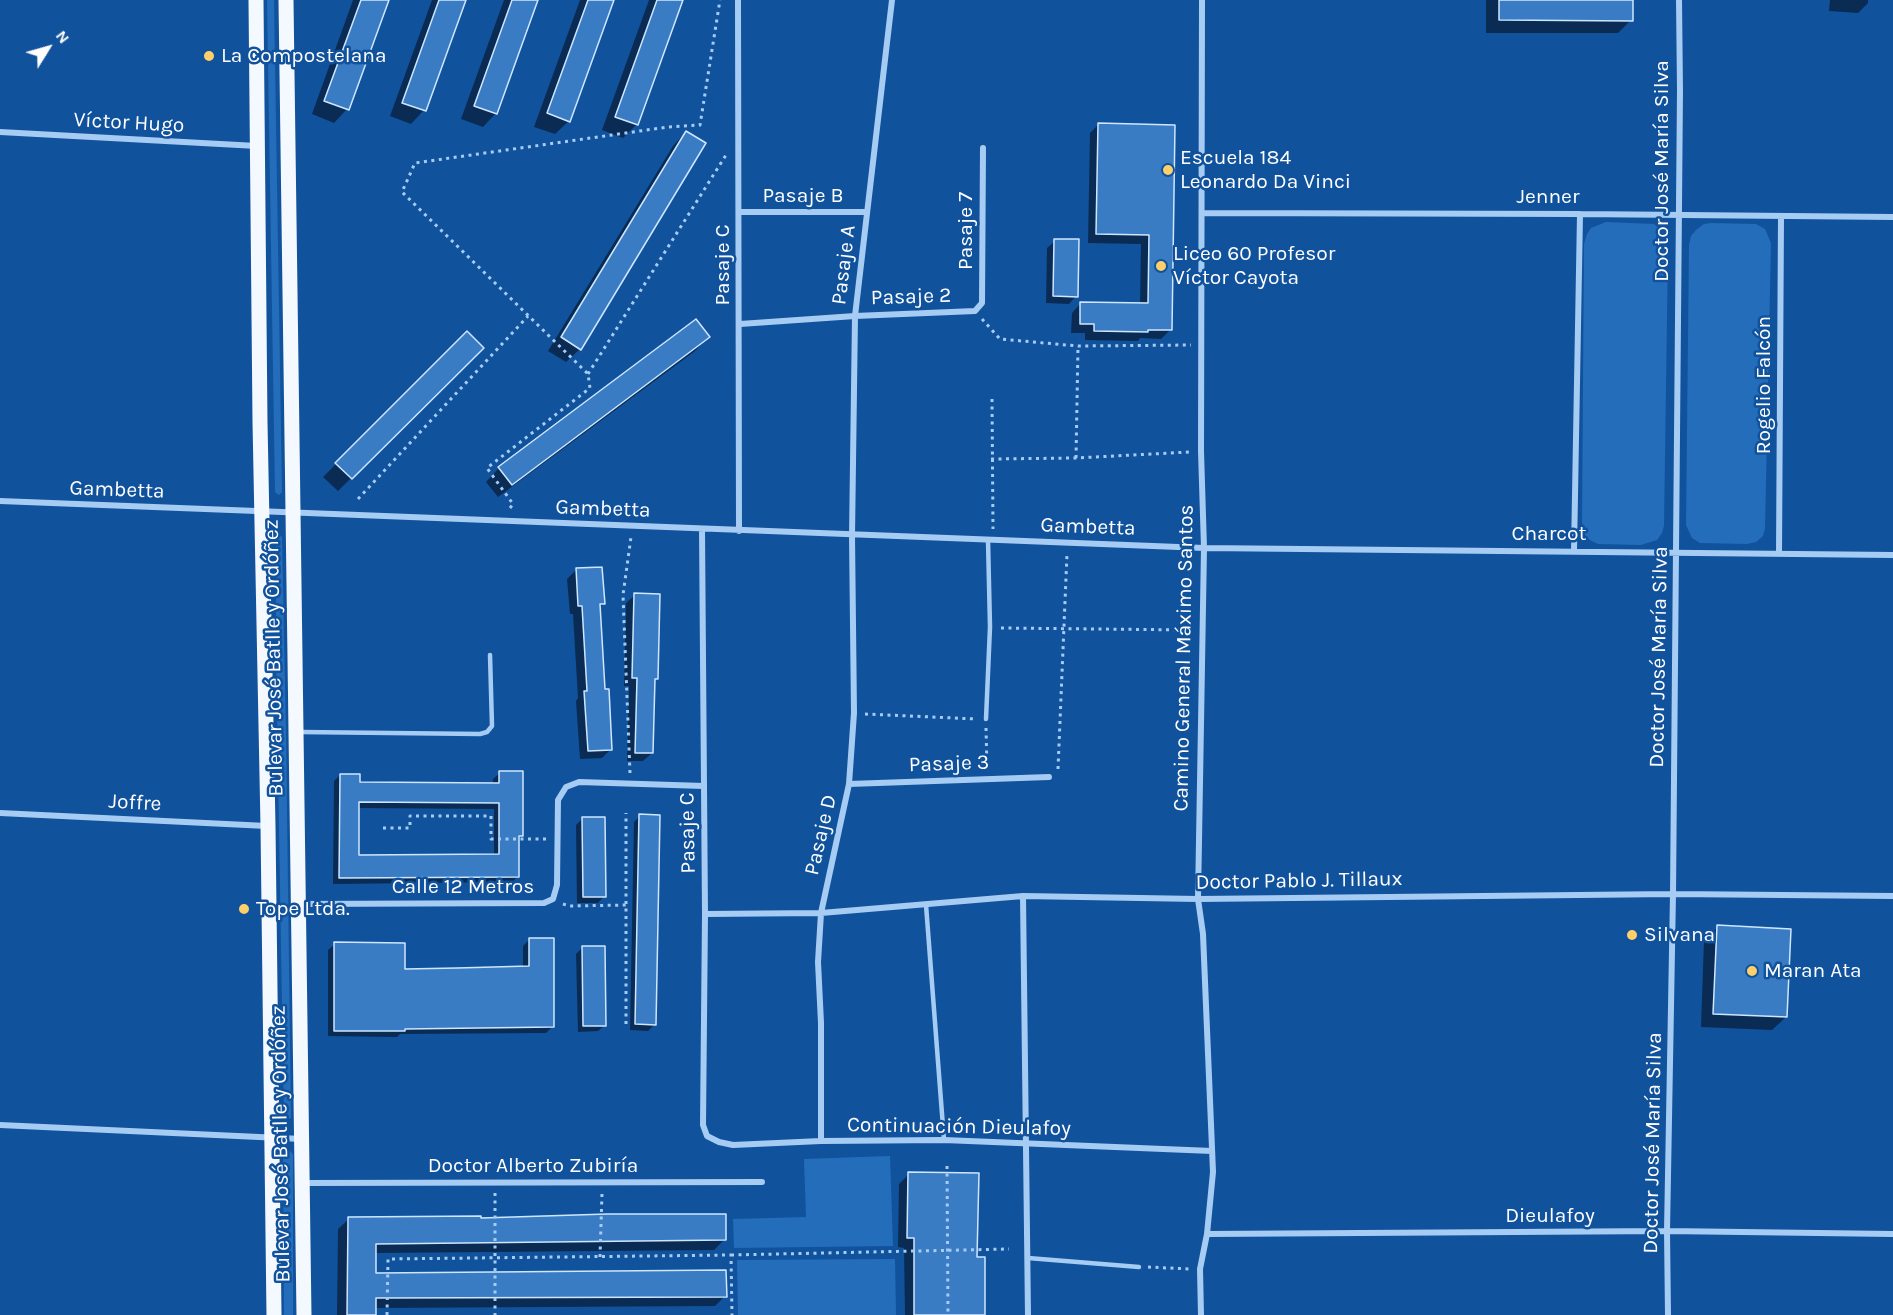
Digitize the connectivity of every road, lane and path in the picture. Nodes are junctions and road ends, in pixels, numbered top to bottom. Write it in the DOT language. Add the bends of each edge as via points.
graph roads {
  1 [pos="256,0"];
  2 [pos="286,0"];
  3 [pos="720,0"];
  4 [pos="738,0"];
  5 [pos="892,0"];
  6 [pos="1202,0"];
  7 [pos="1678,0"];
  8 [pos="0,132"];
  9 [pos="738,136"];
  10 [pos="256,146"];
  11 [pos="983,148"];
  12 [pos="739,212"];
  13 [pos="867,212"];
  14 [pos="1203,213"];
  15 [pos="1580,214"];
  16 [pos="1679,215"];
  17 [pos="1781,216"];
  18 [pos="1893,217"];
  19 [pos="975,311"];
  20 [pos="528,316"];
  21 [pos="855,316"];
  22 [pos="740,324"];
  23 [pos="1202,345"];
  24 [pos="1078,346"];
  25 [pos="588,374"];
  26 [pos="992,399"];
  27 [pos="1201,451"];
  28 [pos="1076,458"];
  29 [pos="991,459"];
  30 [pos="358,499"];
  31 [pos="0,501"];
  32 [pos="262,512"];
  33 [pos="292,513"];
  34 [pos="500,521"];
  35 [pos="633,526"];
  36 [pos="702,529"];
  37 [pos="739,531"];
  38 [pos="852,536"];
  39 [pos="991,540"];
  40 [pos="1067,543"];
  41 [pos="1204,548"];
  42 [pos="1574,551"];
  43 [pos="1676,552"];
  44 [pos="1779,554"];
  45 [pos="1893,555"];
  46 [pos="990,627"];
  47 [pos="1065,629"];
  48 [pos="1202,630"];
  49 [pos="490,655"];
  50 [pos="854,713"];
  51 [pos="986,719"];
  52 [pos="297,732"];
  53 [pos="1049,777"];
  54 [pos="987,780"];
  55 [pos="630,784"];
  56 [pos="849,784"];
  57 [pos="704,786"];
  58 [pos="0,813"];
  59 [pos="626,813"];
  60 [pos="268,826"];
  61 [pos="383,828"];
  62 [pos="557,839"];
  63 [pos="1673,894"];
  64 [pos="1023,896"];
  65 [pos="1893,896"];
  66 [pos="553,899"];
  67 [pos="1198,899"];
  68 [pos="299,904"];
  69 [pos="627,905"];
  70 [pos="926,905"];
  71 [pos="821,913"];
  72 [pos="705,914"];
  73 [pos="626,1024"];
  74 [pos="0,1125"];
  75 [pos="707,1136"];
  76 [pos="271,1138"];
  77 [pos="302,1139"];
  78 [pos="944,1140"];
  79 [pos="821,1141"];
  80 [pos="1026,1143"];
  81 [pos="1212,1152"];
  82 [pos="947,1166"];
  83 [pos="495,1182"];
  84 [pos="602,1182"];
  85 [pos="762,1182"];
  86 [pos="303,1183"];
  87 [pos="1667,1232"];
  88 [pos="1207,1234"];
  89 [pos="1893,1234"];
  90 [pos="1009,1250"];
  91 [pos="948,1251"];
  92 [pos="731,1255"];
  93 [pos="600,1257"];
  94 [pos="495,1258"];
  95 [pos="1028,1258"];
  96 [pos="1139,1267"];
  97 [pos="1200,1269"];
  98 [pos="274,1315"];
  99 [pos="304,1315"];
  100 [pos="387,1315"];
  101 [pos="495,1315"];
  102 [pos="732,1315"];
  103 [pos="948,1315"];
  104 [pos="1028,1315"];
  105 [pos="1201,1315"];
  106 [pos="1668,1315"];
  1 -- 10 [label="main road, Bulevar José Batlle y Ordóñez"];
  2 -- 33 [label="main road, Bulevar José Batlle y Ordóñez"];
  3 -- 20 [label="path" via="700,125 416,163 402,192"];
  4 -- 9 [label="street, Pasaje C"];
  5 -- 13 [label="street, Pasaje A"];
  6 -- 14 [label="street, Camino General Máximo Santos"];
  7 -- 16 [label="street, Doctor José María Silva"];
  8 -- 10 [label="street, Víctor Hugo"];
  9 -- 12 [label="street, Pasaje C"];
  9 -- 25 [label="path"];
  10 -- 32 [label="main road, Bulevar José Batlle y Ordóñez"];
  11 -- 19 [label="street, Pasaje 7" via="982,303"];
  12 -- 13 [label="street, Pasaje B"];
  12 -- 22 [label="street, Pasaje C"];
  13 -- 21 [label="street, Pasaje A"];
  14 -- 15 [label="street, Jenner"];
  14 -- 23 [label="street, Camino General Máximo Santos"];
  15 -- 16 [label="street, Jenner"];
  15 -- 42 [label="street"];
  16 -- 17 [label="street, Jenner"];
  16 -- 43 [label="street, Doctor José María Silva"];
  17 -- 18 [label="street, Jenner"];
  17 -- 44 [label="street, Rogelio Falcón"];
  19 -- 21 [label="street, Pasaje 2"];
  19 -- 24 [label="path" via="1000,339"];
  20 -- 25 [label="path"];
  20 -- 30 [label="path"];
  21 -- 22 [label="street, Pasaje 2"];
  21 -- 38 [label="street, Pasaje A"];
  22 -- 37 [label="street, Pasaje C"];
  23 -- 24 [label="path"];
  23 -- 27 [label="street, Camino General Máximo Santos"];
  24 -- 28 [label="path"];
  25 -- 34 [label="path" via="590,388 487,468 513,504"];
  26 -- 29 [label="path"];
  27 -- 28 [label="path"];
  27 -- 41 [label="street, Camino General Máximo Santos"];
  28 -- 29 [label="path"];
  29 -- 39 [label="path"];
  31 -- 32 [label="street, Gambetta"];
  32 -- 33 [label="street, Gambetta"];
  32 -- 60 [label="main road, Bulevar José Batlle y Ordóñez"];
  33 -- 34 [label="street, Gambetta"];
  33 -- 52 [label="main road, Bulevar José Batlle y Ordóñez"];
  34 -- 35 [label="street, Gambetta"];
  35 -- 36 [label="street, Gambetta"];
  35 -- 55 [label="path" via="623,595"];
  36 -- 37 [label="street, Gambetta"];
  36 -- 57 [label="street, Pasaje C"];
  37 -- 38 [label="street, Gambetta"];
  38 -- 39 [label="street, Gambetta"];
  38 -- 50 [label="street, Pasaje D"];
  39 -- 40 [label="street, Gambetta"];
  39 -- 46 [label="lane"];
  40 -- 41 [label="street, Gambetta"];
  40 -- 47 [label="path"];
  41 -- 42 [label="street, Charcot"];
  41 -- 48 [label="street, Camino General Máximo Santos"];
  42 -- 43 [label="street, Charcot"];
  43 -- 44 [label="street, Charcot"];
  43 -- 63 [label="street, Doctor José María Silva"];
  44 -- 45 [label="street, Charcot"];
  46 -- 47 [label="path"];
  46 -- 51 [label="lane"];
  47 -- 48 [label="path"];
  47 -- 53 [label="path" via="1058,770"];
  48 -- 67 [label="street, Camino General Máximo Santos"];
  49 -- 52 [label="lane" via="492,726 487,732"];
  50 -- 51 [label="path"];
  50 -- 56 [label="street, Pasaje D"];
  51 -- 54 [label="path"];
  52 -- 68 [label="main road, Bulevar José Batlle y Ordóñez"];
  53 -- 54 [label="street, Pasaje 3"];
  54 -- 56 [label="street, Pasaje 3"];
  55 -- 57 [label="street, Calle 12 Metros"];
  55 -- 62 [label="street, Calle 12 Metros" via="579,782 566,787 558,800"];
  56 -- 71 [label="street, Pasaje D"];
  57 -- 72 [label="street, Pasaje C"];
  58 -- 60 [label="street, Joffre"];
  59 -- 69 [label="path"];
  60 -- 76 [label="main road, Bulevar José Batlle y Ordóñez"];
  61 -- 62 [label="path" via="410,828 410,816 491,816 491,839"];
  62 -- 66 [label="street, Calle 12 Metros" via="557,885"];
  63 -- 65 [label="street, Doctor Pablo J. Tillaux"];
  63 -- 67 [label="street, Doctor Pablo J. Tillaux"];
  63 -- 87 [label="street, Doctor José María Silva"];
  64 -- 67 [label="street, Doctor Pablo J. Tillaux"];
  64 -- 70 [label="street, Doctor Pablo J. Tillaux"];
  64 -- 80 [label="street"];
  66 -- 68 [label="street, Calle 12 Metros" via="544,903"];
  66 -- 69 [label="path" via="568,906"];
  67 -- 81 [label="street, Camino General Máximo Santos" via="1203,934"];
  68 -- 77 [label="main road, Bulevar José Batlle y Ordóñez"];
  69 -- 73 [label="path"];
  70 -- 71 [label="street, Doctor Pablo J. Tillaux"];
  70 -- 78 [label="lane"];
  71 -- 72 [label="street, Doctor Pablo J. Tillaux"];
  71 -- 79 [label="street, Pasaje D"];
  72 -- 75 [label="street, Pasaje C" via="703,1125"];
  74 -- 76 [label="street"];
  75 -- 79 [label="street, Continuación Dieulafoy" via="733,1145"];
  76 -- 77 [label="street"];
  76 -- 98 [label="main road, Bulevar José Batlle y Ordóñez"];
  77 -- 86 [label="main road, Bulevar José Batlle y Ordóñez"];
  78 -- 79 [label="street, Continuación Dieulafoy"];
  78 -- 80 [label="street, Continuación Dieulafoy"];
  80 -- 81 [label="street, Continuación Dieulafoy"];
  80 -- 95 [label="street"];
  81 -- 88 [label="street, Camino General Máximo Santos"];
  82 -- 91 [label="path"];
  83 -- 84 [label="street, Doctor Alberto Zubiría"];
  83 -- 86 [label="street, Doctor Alberto Zubiría"];
  83 -- 94 [label="path"];
  84 -- 85 [label="street, Doctor Alberto Zubiría"];
  84 -- 93 [label="path"];
  86 -- 99 [label="main road, Bulevar José Batlle y Ordóñez"];
  87 -- 88 [label="street, Dieulafoy"];
  87 -- 89 [label="street, Dieulafoy"];
  87 -- 106 [label="street, Doctor José María Silva"];
  88 -- 97 [label="street, Camino General Máximo Santos"];
  90 -- 91 [label="path"];
  91 -- 92 [label="path"];
  91 -- 103 [label="path"];
  92 -- 93 [label="path"];
  92 -- 102 [label="path"];
  93 -- 94 [label="path"];
  94 -- 100 [label="path" via="388,1258"];
  94 -- 101 [label="path"];
  95 -- 96 [label="lane"];
  95 -- 104 [label="street"];
  96 -- 97 [label="path"];
  97 -- 105 [label="street, Camino General Máximo Santos"];
}
